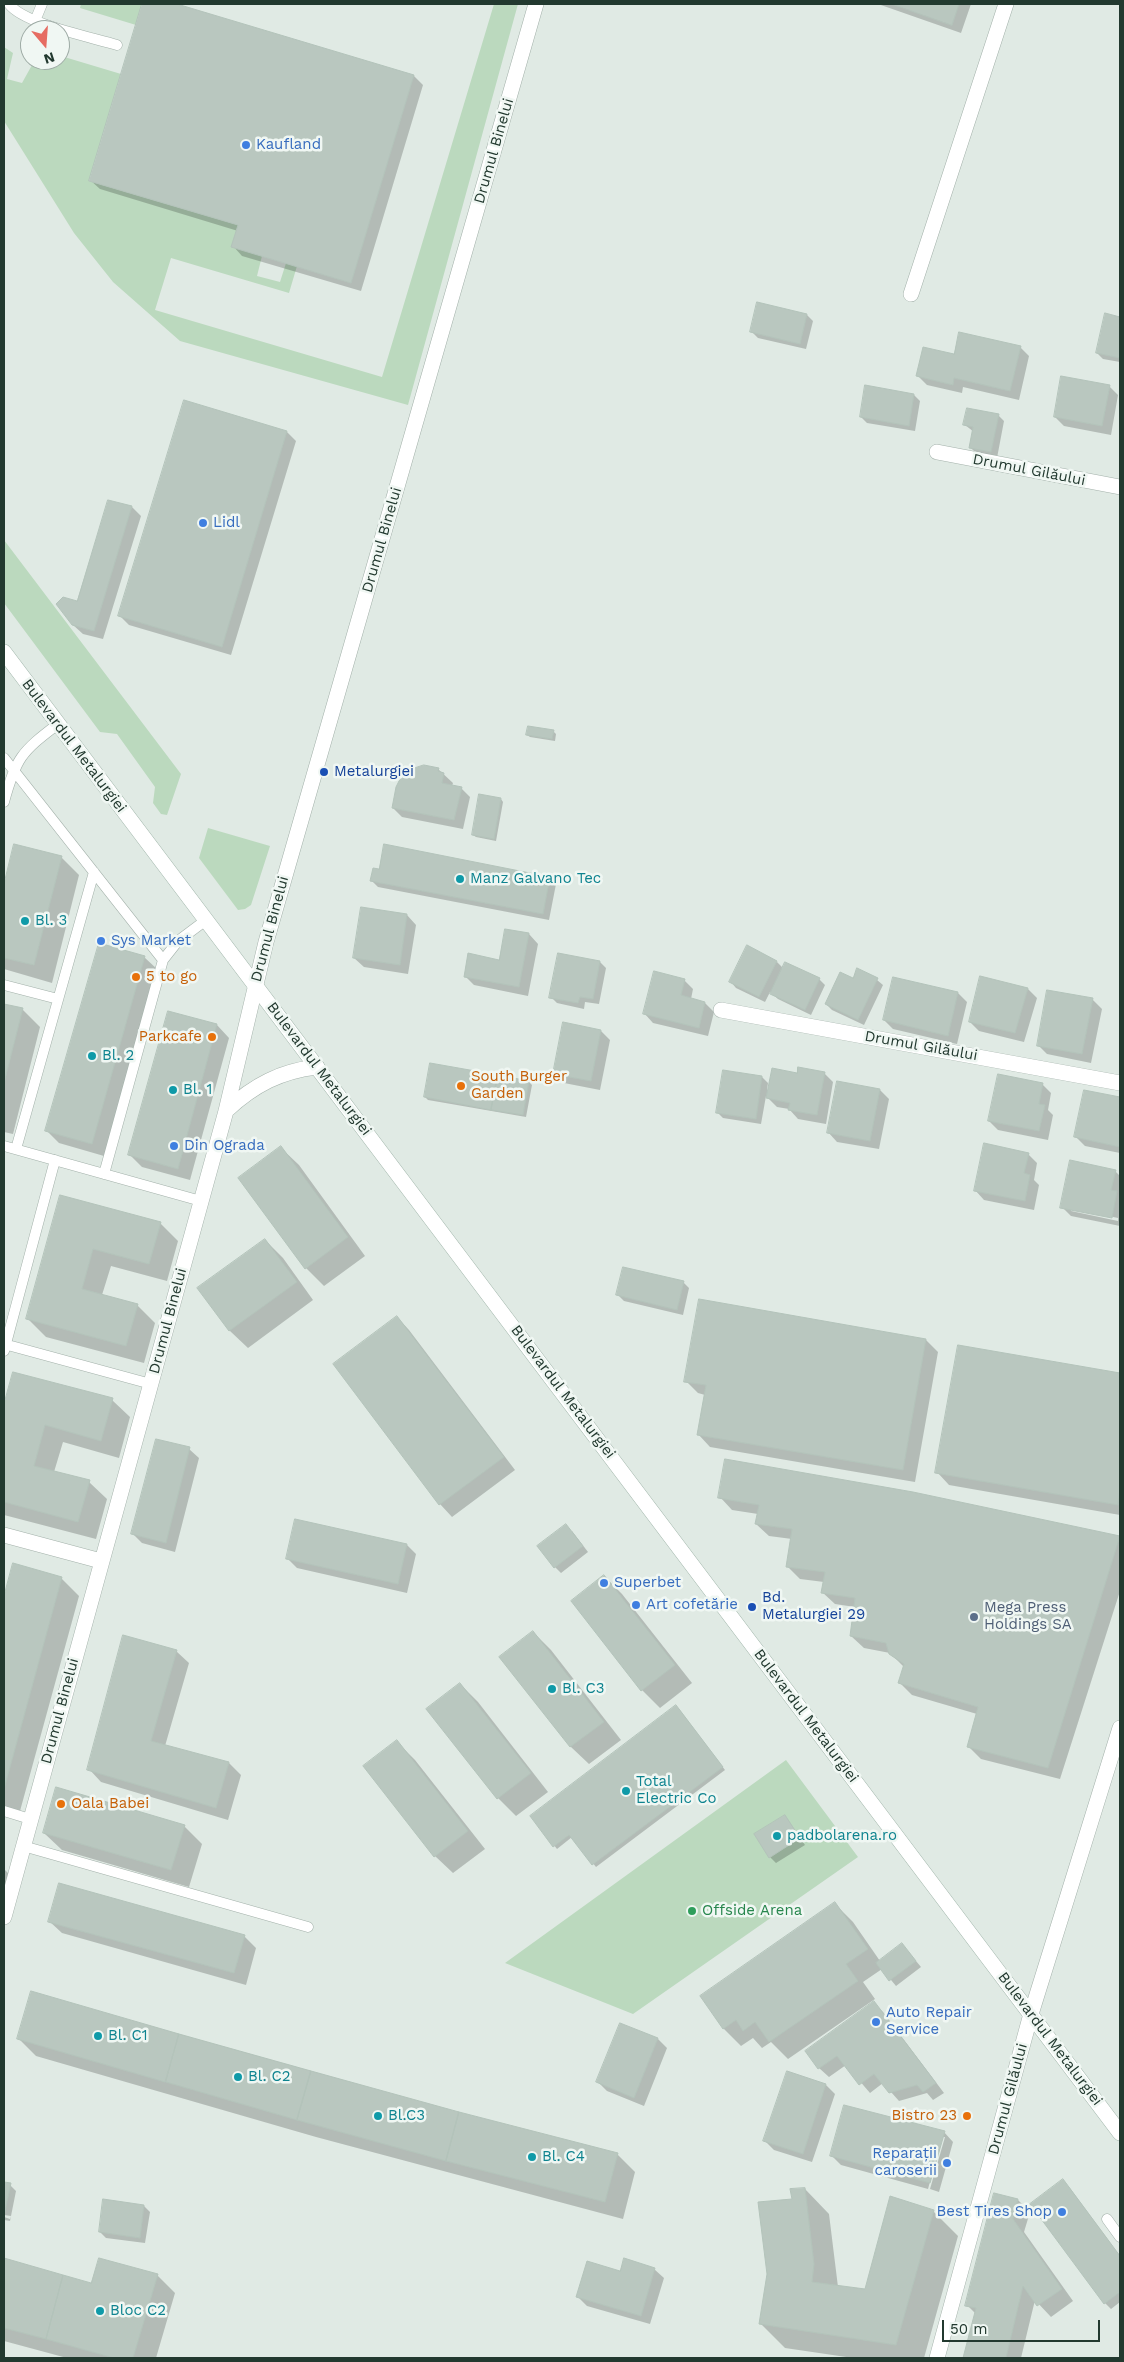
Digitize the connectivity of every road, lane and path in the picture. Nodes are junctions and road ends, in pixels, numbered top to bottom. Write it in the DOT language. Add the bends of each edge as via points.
graph roads {
  1 [pos="9,4"];
  2 [pos="42,4"];
  3 [pos="536,4"];
  4 [pos="1006,4"];
  5 [pos="33,20"];
  6 [pos="35,20"];
  7 [pos="70,31"];
  8 [pos="117,45"];
  9 [pos="911,294"];
  10 [pos="937,452"];
  11 [pos="1120,487"];
  12 [pos="4,652"];
  13 [pos="58,724"];
  14 [pos="4,758"];
  15 [pos="13,769"];
  16 [pos="4,802"];
  17 [pos="94,872"];
  18 [pos="206,920"];
  19 [pos="163,960"];
  20 [pos="4,985"];
  21 [pos="255,985"];
  22 [pos="58,999"];
  23 [pos="721,1010"];
  24 [pos="318,1067"];
  25 [pos="1120,1083"];
  26 [pos="226,1112"];
  27 [pos="4,1146"];
  28 [pos="16,1149"];
  29 [pos="55,1160"];
  30 [pos="104,1174"];
  31 [pos="201,1201"];
  32 [pos="4,1346"];
  33 [pos="151,1384"];
  34 [pos="4,1535"];
  35 [pos="101,1562"];
  36 [pos="1120,1728"];
  37 [pos="4,1812"];
  38 [pos="30,1819"];
  39 [pos="23,1846"];
  40 [pos="4,1917"];
  41 [pos="308,1927"];
  42 [pos="1031,2014"];
  43 [pos="1120,2134"];
  44 [pos="1107,2219"];
  45 [pos="1120,2237"];
  46 [pos="937,2358"];
  1 -- 5 [label="lane" via="17,13"];
  2 -- 6 [label="lane"];
  3 -- 21 [label="street, Drumul Binelui"];
  4 -- 9 [label="street"];
  7 -- 8 [label="lane"];
  10 -- 11 [label="street, Drumul Gilăului"];
  12 -- 13 [label="street, Bulevardul Metalurgiei"];
  13 -- 15 [label="lane" via="29,746"];
  13 -- 18 [label="street, Bulevardul Metalurgiei"];
  14 -- 15 [label="lane"];
  15 -- 16 [label="lane"];
  15 -- 17 [label="lane"];
  17 -- 19 [label="lane"];
  17 -- 22 [label="lane"];
  18 -- 19 [label="lane" via="178,941"];
  18 -- 21 [label="street, Bulevardul Metalurgiei"];
  19 -- 30 [label="lane"];
  20 -- 22 [label="lane"];
  21 -- 24 [label="street, Bulevardul Metalurgiei"];
  21 -- 26 [label="street, Drumul Binelui"];
  22 -- 28 [label="lane"];
  23 -- 25 [label="street, Drumul Gilăului"];
  24 -- 26 [label="street" via="293,1071 269,1080 247,1092"];
  24 -- 42 [label="street, Bulevardul Metalurgiei"];
  26 -- 31 [label="street, Drumul Binelui"];
  27 -- 28 [label="lane"];
  28 -- 29 [label="lane"];
  29 -- 30 [label="lane"];
  29 -- 32 [label="lane"];
  30 -- 31 [label="lane"];
  31 -- 33 [label="street, Drumul Binelui"];
  32 -- 33 [label="lane"];
  33 -- 35 [label="street, Drumul Binelui"];
  34 -- 35 [label="street"];
  35 -- 38 [label="street, Drumul Binelui"];
  36 -- 42 [label="street, Drumul Gilăului"];
  37 -- 38 [label="lane"];
  38 -- 39 [label="street, Drumul Binelui"];
  39 -- 40 [label="street, Drumul Binelui"];
  39 -- 41 [label="lane"];
  42 -- 43 [label="street, Bulevardul Metalurgiei"];
  42 -- 46 [label="street, Drumul Gilăului"];
  44 -- 45 [label="lane"];
}
